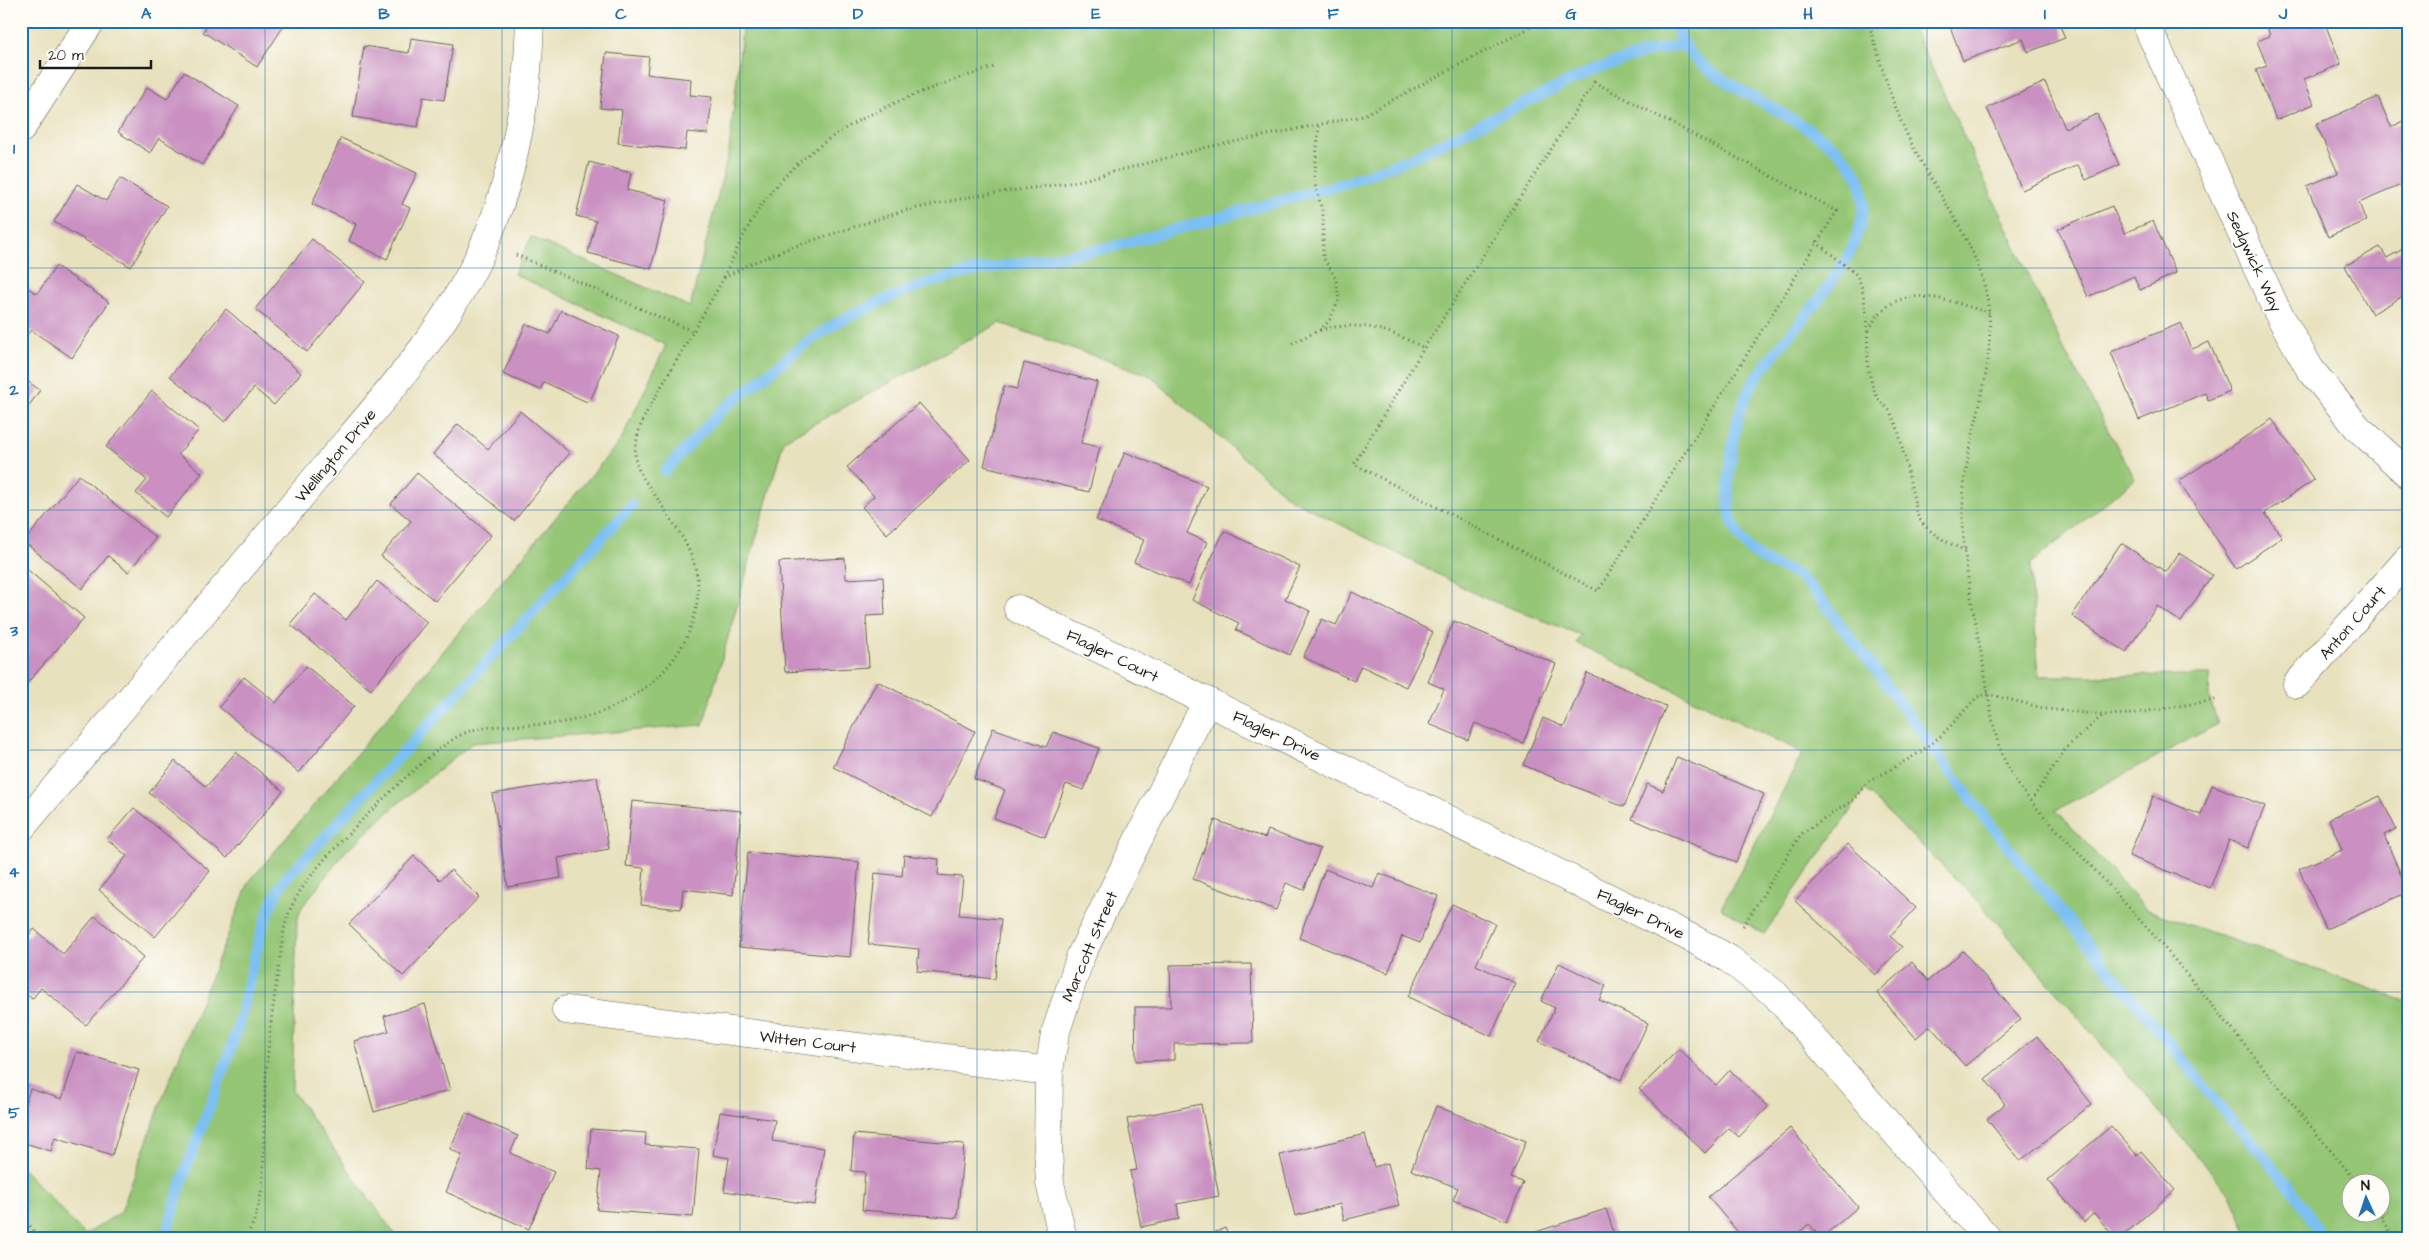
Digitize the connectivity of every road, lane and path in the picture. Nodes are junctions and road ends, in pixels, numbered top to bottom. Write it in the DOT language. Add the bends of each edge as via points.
graph roads {
  1 [pos="91,21"];
  2 [pos="530,21"];
  3 [pos="1542,21"];
  4 [pos="1868,21"];
  5 [pos="2145,21"];
  6 [pos="994,67"];
  7 [pos="1319,126"];
  8 [pos="21,129"];
  9 [pos="1816,242"];
  10 [pos="516,255"];
  11 [pos="724,278"];
  12 [pos="1989,313"];
  13 [pos="1320,330"];
  14 [pos="692,331"];
  15 [pos="1868,331"];
  16 [pos="1292,343"];
  17 [pos="1424,348"];
  18 [pos="2408,474"];
  19 [pos="1966,552"];
  20 [pos="2408,559"];
  21 [pos="1018,609"];
  22 [pos="2297,684"];
  23 [pos="1988,694"];
  24 [pos="2216,700"];
  25 [pos="1207,701"];
  26 [pos="2104,715"];
  27 [pos="2031,801"];
  28 [pos="21,828"];
  29 [pos="1743,926"];
  30 [pos="566,1010"];
  31 [pos="1049,1071"];
  32 [pos="2349,1172"];
  33 [pos="21,1214"];
  34 [pos="2385,1222"];
  35 [pos="40,1239"];
  36 [pos="245,1239"];
  37 [pos="1063,1239"];
  38 [pos="1988,1239"];
  39 [pos="2393,1239"];
  1 -- 8 [label="street"];
  2 -- 28 [label="street, Wellington Drive" via="527,88 505,190 486,242 447,314 394,384"];
  3 -- 7 [label="path" via="1362,116"];
  4 -- 12 [label="path" via="1904,130 1981,272"];
  5 -- 18 [label="street, Sedgwick Way" via="2276,309 2310,369 2357,427"];
  6 -- 11 [label="path" via="896,102 865,117 822,146 786,176 766,199"];
  7 -- 11 [label="path" via="1208,147 1075,182 974,196 903,211 789,248"];
  7 -- 13 [label="path" via="1314,180 1323,214 1323,257 1336,279 1339,300 1329,321"];
  9 -- 15 [label="path" via="1857,275"];
  9 -- 17 [label="path" via="1837,210 1594,82"];
  9 -- 17 [label="path" via="1598,591 1354,464"];
  10 -- 14 [label="path"];
  11 -- 14 [label="path"];
  12 -- 15 [label="path" via="1949,301 1909,297 1894,301 1880,311"];
  12 -- 19 [label="path" via="1989,361 1965,476"];
  13 -- 16 [label="path"];
  13 -- 17 [label="path" via="1364,325 1382,329"];
  14 -- 36 [label="path" via="645,415 637,434 636,461 694,557 697,592 689,632 673,662 632,698 594,714 553,724 468,732 451,742 407,777 307,881 288,914 273,1005 261,1196 257,1216"];
  15 -- 19 [label="path" via="1868,367 1873,389 1890,411 1898,429 1918,517 1925,528"];
  19 -- 23 [label="path"];
  20 -- 22 [label="street, Anton Court"];
  21 -- 25 [label="street, Flagler Court"];
  23 -- 26 [label="path" via="2047,709"];
  23 -- 27 [label="path" via="2001,751"];
  23 -- 29 [label="path" via="1977,697 1942,735 1919,753 1867,783 1855,799 1801,834"];
  24 -- 26 [label="path" via="2131,714"];
  25 -- 31 [label="street, Marcott Street" via="1081,955 1055,1034"];
  25 -- 38 [label="street, Flagler Drive" via="1729,959 1775,994"];
  26 -- 27 [label="path" via="2066,748"];
  27 -- 32 [label="path" via="2143,923"];
  30 -- 31 [label="street, Witten Court"];
  31 -- 37 [label="street, Marcott Street" via="1050,1183"];
  33 -- 35 [label="path"];
  34 -- 39 [label="path"];
}
